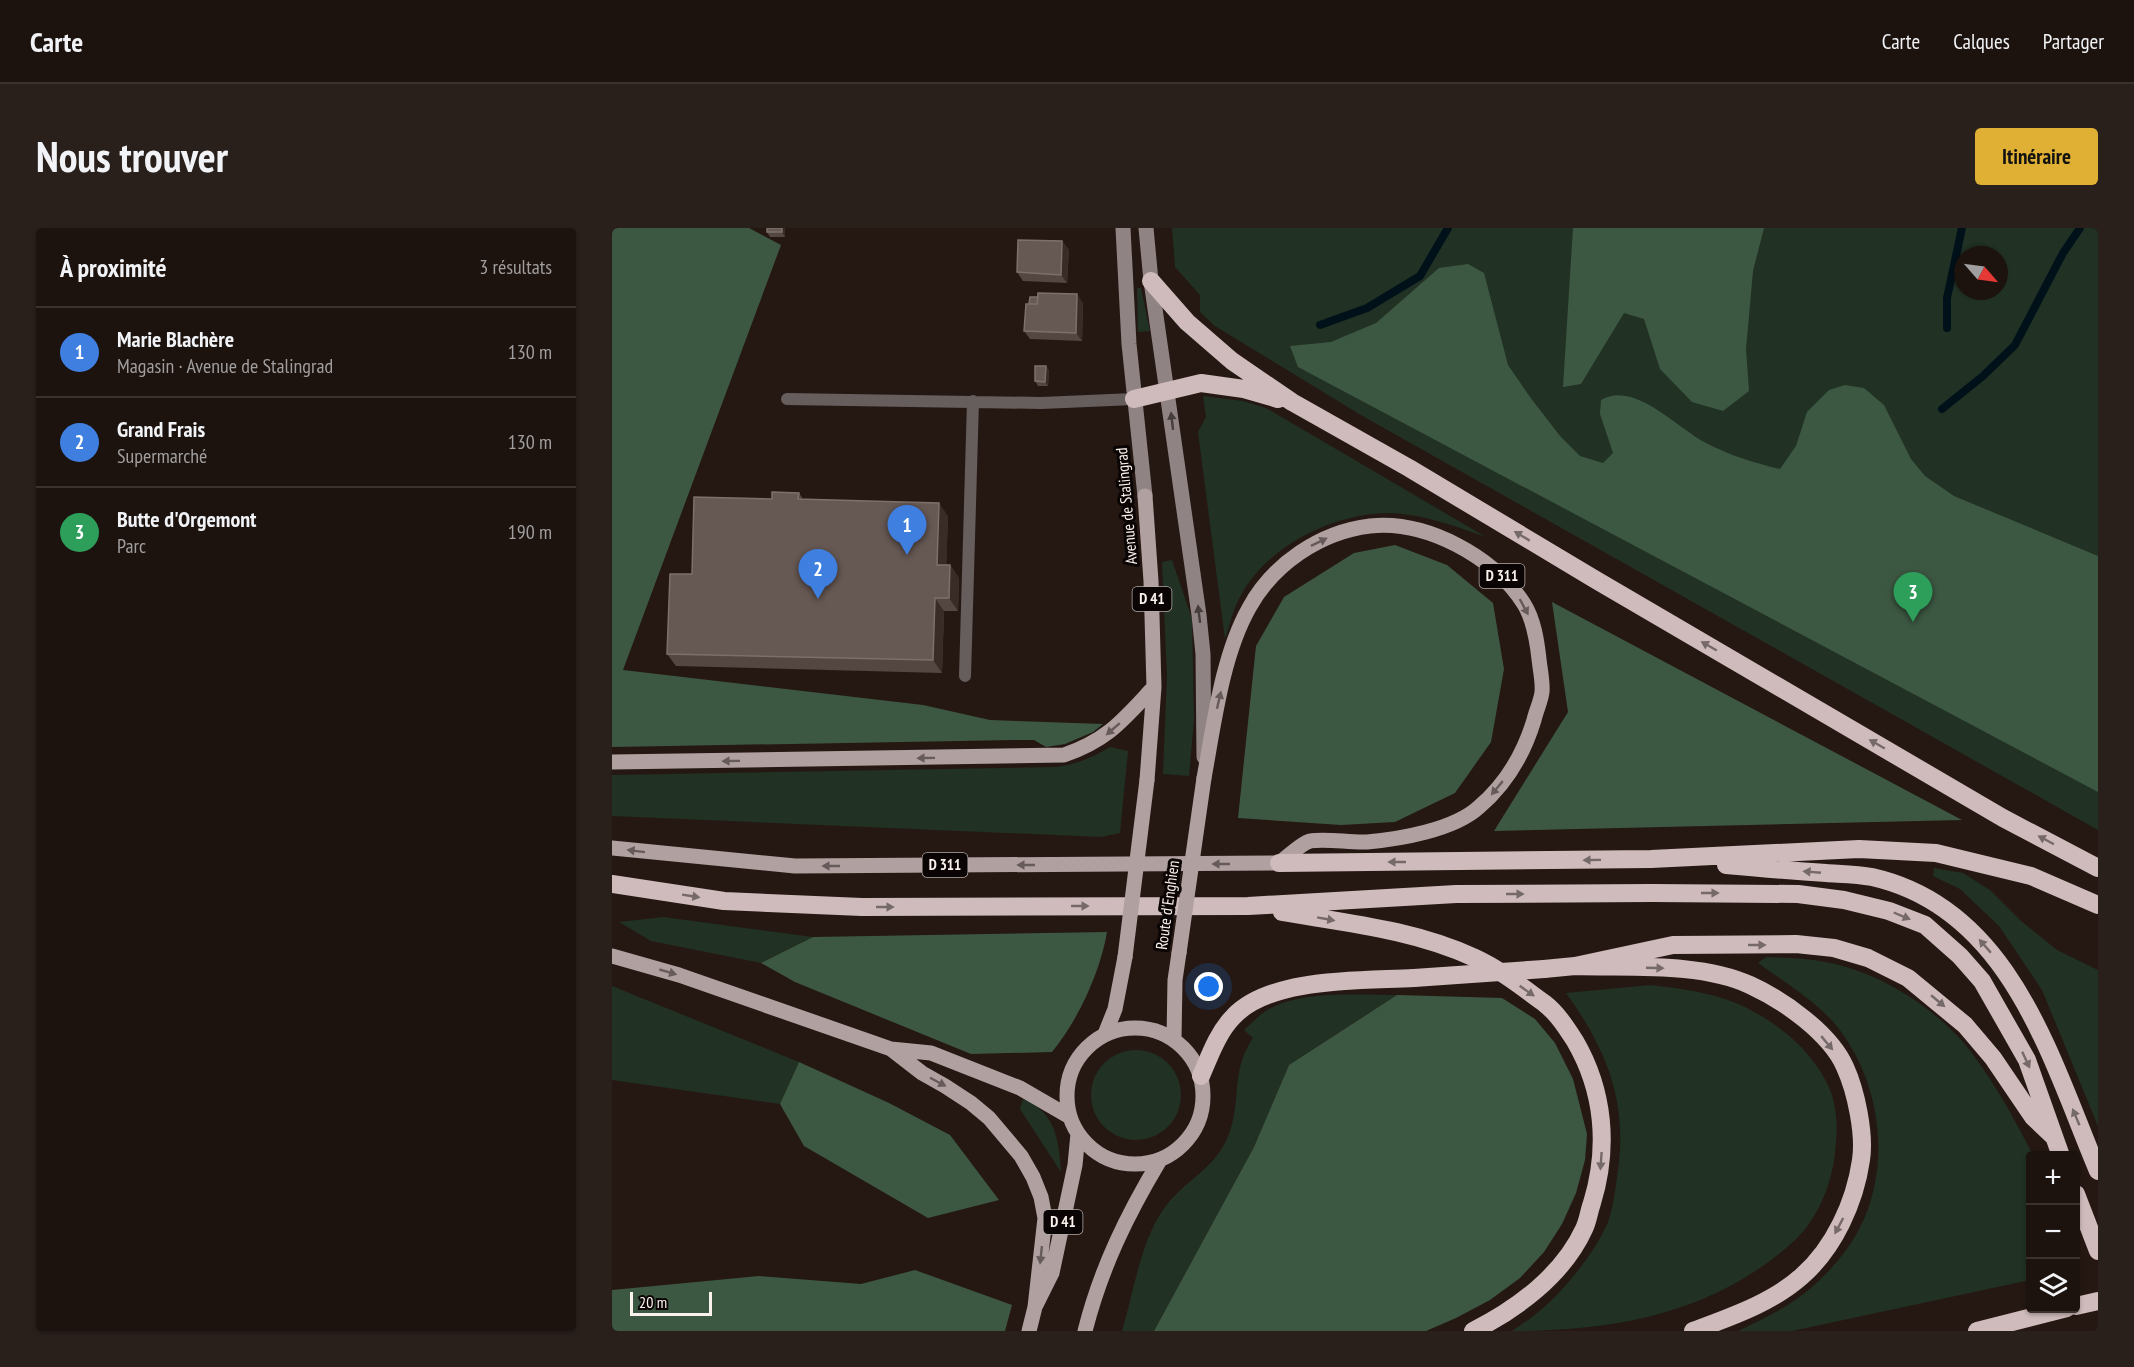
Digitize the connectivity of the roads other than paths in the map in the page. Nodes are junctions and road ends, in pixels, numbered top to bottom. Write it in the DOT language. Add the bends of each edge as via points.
graph roads {
  1 [pos="1123,228"];
  2 [pos="1146,228"];
  3 [pos="1151,281"];
  4 [pos="1168,392"];
  5 [pos="787,399"];
  6 [pos="1134,399"];
  7 [pos="973,401"];
  8 [pos="1292,402"];
  9 [pos="965,676"];
  10 [pos="1154,687"];
  11 [pos="612,762"];
  12 [pos="1204,778"];
  13 [pos="612,848"];
  14 [pos="1651,859"];
  15 [pos="1279,863"];
  16 [pos="2098,868"];
  17 [pos="612,884"];
  18 [pos="2098,905"];
  19 [pos="1248,906"];
  20 [pos="612,956"];
  21 [pos="1575,966"];
  22 [pos="1104,1034"];
  23 [pos="1174,1039"];
  24 [pos="891,1048"];
  25 [pos="1201,1076"];
  26 [pos="1070,1117"];
  27 [pos="1078,1134"];
  28 [pos="2054,1137"];
  29 [pos="2059,1151"];
  30 [pos="1160,1160"];
  31 [pos="2098,1172"];
  32 [pos="2080,1205"];
  33 [pos="2098,1251"];
  34 [pos="2098,1301"];
  35 [pos="2080,1305"];
  36 [pos="1035,1307"];
  37 [pos="2047,1313"];
  38 [pos="1029,1331"];
  39 [pos="1085,1331"];
  40 [pos="1473,1331"];
  41 [pos="1693,1331"];
  42 [pos="1977,1331"];
  1 -- 6 [label="main road, Avenue de Stalingrad / D 41"];
  2 -- 3 [label="main road, D 41"];
  3 -- 4 [label="main road, D 41"];
  3 -- 8 [label="highway" via="1187,322 1232,362"];
  4 -- 6 [label="highway"];
  4 -- 8 [label="highway" via="1201,383"];
  12 -- 4 [label="main road, D 41, one-way" via="1203,654"];
  5 -- 7 [label="lane"];
  6 -- 7 [label="lane"];
  6 -- 10 [label="main road, Avenue de Stalingrad / D 41" via="1151,581"];
  7 -- 9 [label="lane"];
  16 -- 8 [label="highway, one-way" via="2003,818"];
  10 -- 11 [label="main road, one-way" via="1106,736 1064,755"];
  10 -- 22 [label="main road, Avenue de Stalingrad / D 41, bridge" via="1125,957 1115,1009"];
  12 -- 15 [label="main road, D 311, one-way" via="1218,700 1235,640 1263,585 1284,564 1341,532 1372,526 1409,528 1442,538 1473,553 1500,574 1525,606 1537,640 1542,691 1519,758 1498,788 1478,809 1450,825 1367,842 1309,842"];
  12 -- 23 [label="main road, Route d'Enghien, bridge" via="1175,980"];
  15 -- 13 [label="main road, D 311, one-way" via="795,866"];
  14 -- 15 [label="highway, one-way"];
  14 -- 18 [label="highway" via="1859,849 1936,853 2031,876"];
  31 -- 14 [label="highway, one-way" via="2041,1034 2011,978 1956,916 1905,887 1870,877"];
  17 -- 19 [label="highway, one-way" via="724,901 861,907"];
  19 -- 28 [label="highway, one-way" via="1456,894 1787,894 1889,910 1924,925 1982,981 2027,1060"];
  19 -- 40 [label="highway, one-way" via="1402,934 1477,959 1546,1005 1566,1026 1587,1062 1603,1131 1599,1179 1584,1229 1564,1262 1544,1282 1515,1307"];
  20 -- 24 [label="main road, one-way"];
  21 -- 25 [label="highway, bridge" via="1278,990 1255,999 1234,1016 1219,1035"];
  21 -- 28 [label="highway, one-way" via="1673,945 1796,944 1834,948 1868,958 1908,978 1965,1025 2006,1075 2032,1117"];
  21 -- 41 [label="highway, one-way" via="1694,969 1750,985 1813,1026 1845,1065 1856,1098 1862,1159 1842,1222 1826,1249 1783,1290 1738,1314"];
  22 -- 23 [label="main road" via="1134,1027 1155,1030"];
  22 -- 26 [label="main road" via="1080,1055 1072,1069 1066,1101"];
  23 -- 25 [label="main road" via="1190,1055"];
  24 -- 26 [label="main road" via="931,1053 985,1073"];
  24 -- 36 [label="main road, one-way" via="989,1118 1033,1177 1045,1218"];
  25 -- 30 [label="main road" via="1202,1110 1194,1131 1179,1148"];
  26 -- 27 [label="main road"];
  27 -- 30 [label="main road" via="1088,1146 1114,1162 1130,1165"];
  27 -- 36 [label="main road, D 41" via="1052,1273"];
  28 -- 29 [label="highway"];
  30 -- 39 [label="main road" via="1113,1246"];
  32 -- 33 [label="highway"];
  34 -- 35 [label="highway"];
  36 -- 38 [label="main road"];
  37 -- 42 [label="highway"];
}
